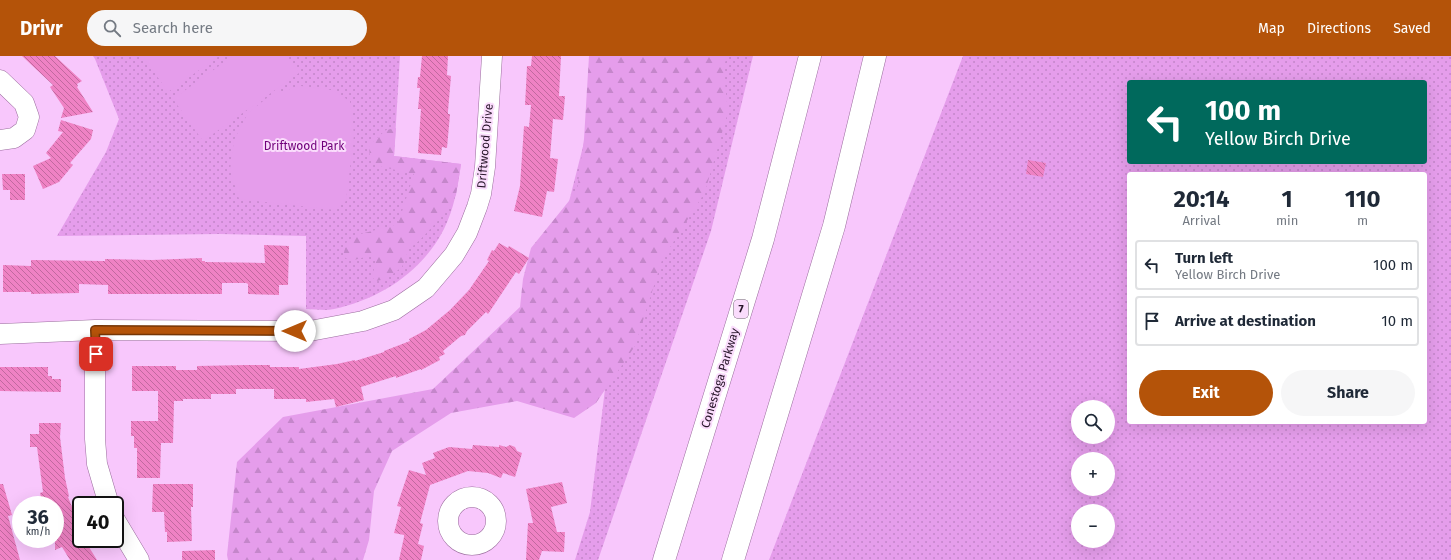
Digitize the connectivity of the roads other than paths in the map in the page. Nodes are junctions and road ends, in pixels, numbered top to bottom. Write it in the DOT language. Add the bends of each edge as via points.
graph roads {
  1 [pos="492,56"];
  2 [pos="810,56"];
  3 [pos="875,56"];
  4 [pos="0,80"];
  5 [pos="0,140"];
  6 [pos="95,330"];
  7 [pos="0,334"];
  8 [pos="106,496"];
  9 [pos="124,535"];
  10 [pos="139,560"];
  11 [pos="664,560"];
  12 [pos="733,560"];
  1 -- 6 [label="street, Driftwood Drive" via="485,167 477,207 467,233 454,255 426,288 413,297 394,310 363,321 310,331"];
  2 -- 11 [label="highway, Conestoga Parkway / 7" via="763,239"];
  3 -- 12 [label="highway" via="834,226"];
  4 -- 5 [label="street" via="24,103 29,117 25,130 14,138"];
  6 -- 7 [label="street, Driftwood Drive"];
  6 -- 8 [label="street" via="95,439 97,464"];
  9 -- 10 [label="street"];
}
